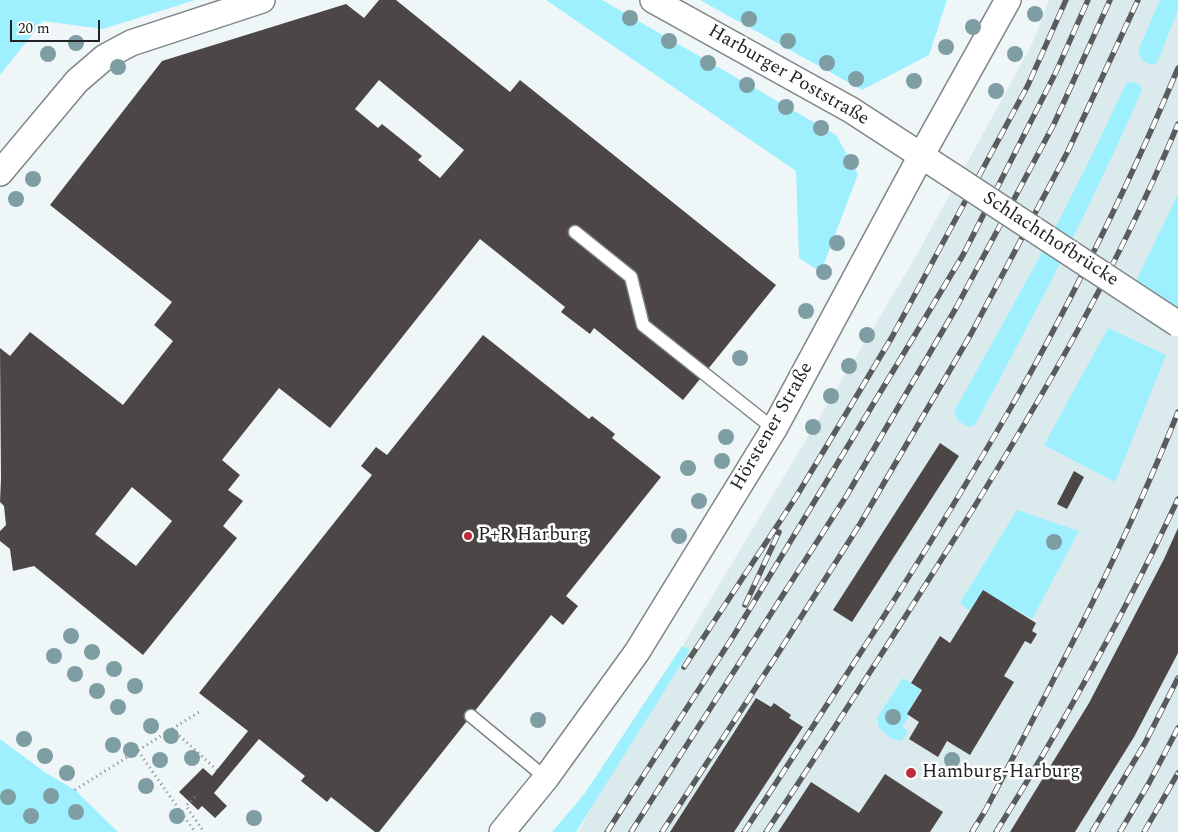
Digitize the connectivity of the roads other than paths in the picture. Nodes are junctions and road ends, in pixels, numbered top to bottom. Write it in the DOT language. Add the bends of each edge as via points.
graph roads {
  1 [pos="262,0"];
  2 [pos="653,0"];
  3 [pos="1008,0"];
  4 [pos="921,156"];
  5 [pos="0,173"];
  6 [pos="575,232"];
  7 [pos="1178,324"];
  8 [pos="774,429"];
  9 [pos="472,716"];
  10 [pos="546,778"];
  11 [pos="502,832"];
  1 -- 5 [label="street" via="131,43 105,57 77,81"];
  2 -- 4 [label="street, Harburger Poststraße" via="851,110"];
  3 -- 4 [label="street, Hörstener Straße"];
  4 -- 7 [label="street, Schlachthofbrücke, bridge"];
  4 -- 8 [label="street, Hörstener Straße"];
  6 -- 8 [label="lane" via="631,277 643,325"];
  8 -- 10 [label="street, Hörstener Straße" via="637,652"];
  9 -- 10 [label="lane"];
  10 -- 11 [label="street, Hörstener Straße"];
}
